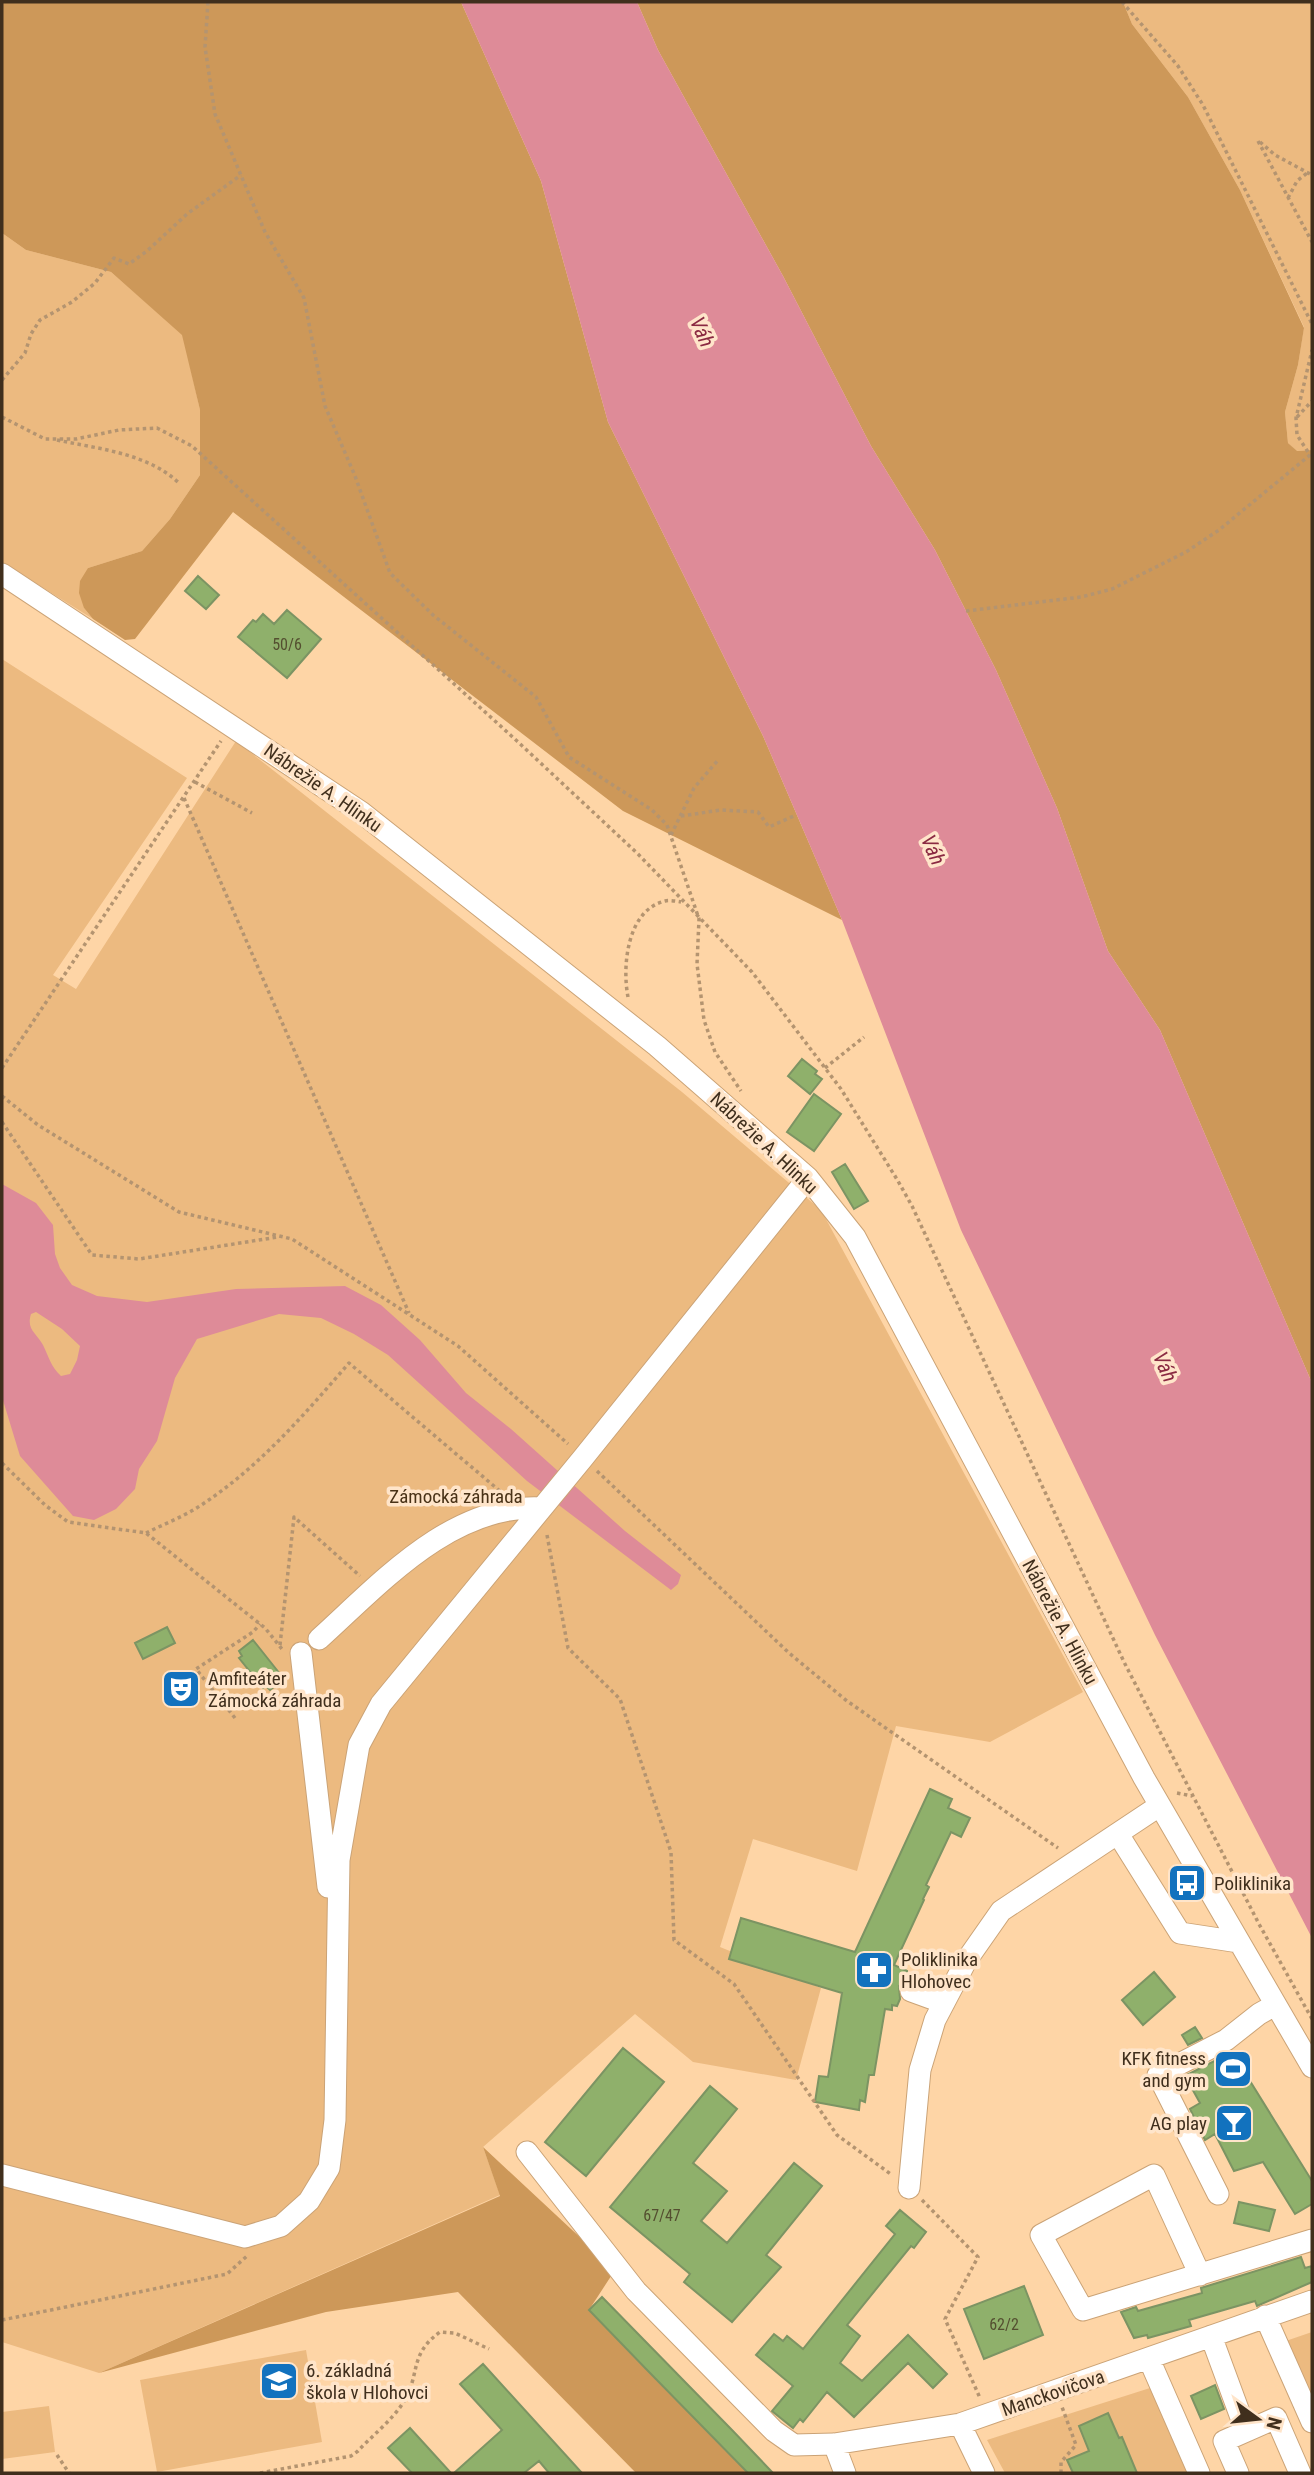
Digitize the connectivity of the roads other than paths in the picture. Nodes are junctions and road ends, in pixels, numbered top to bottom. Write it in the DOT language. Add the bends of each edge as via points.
graph roads {
  1 [pos="2,574"];
  2 [pos="807,1178"];
  3 [pos="544,1505"];
  4 [pos="319,1639"];
  5 [pos="294,1653"];
  6 [pos="1159,1806"];
  7 [pos="1118,1834"];
  8 [pos="338,1912"];
  9 [pos="1238,1942"];
  10 [pos="911,1991"];
  11 [pos="944,2003"];
  12 [pos="1275,2005"];
  13 [pos="1312,2067"];
  14 [pos="527,2152"];
  15 [pos="2,2175"];
  16 [pos="909,2188"];
  17 [pos="1219,2194"];
  18 [pos="1312,2241"];
  19 [pos="1200,2275"];
  20 [pos="1312,2301"];
  21 [pos="1265,2316"];
  22 [pos="1210,2336"];
  23 [pos="1149,2359"];
  24 [pos="1312,2423"];
  25 [pos="960,2424"];
  26 [pos="1246,2431"];
  27 [pos="834,2444"];
  28 [pos="845,2473"];
  29 [pos="984,2473"];
  30 [pos="1199,2473"];
  31 [pos="1238,2473"];
  32 [pos="1300,2473"];
  1 -- 2 [label="street, Nábrežie A. Hlinku" via="361,812 657,1046"];
  2 -- 3 [label="street"];
  2 -- 6 [label="street, Nábrežie A. Hlinku" via="855,1237"];
  3 -- 4 [label="street" via="476,1518 428,1545"];
  3 -- 8 [label="street" via="381,1704 359,1745 339,1860"];
  5 -- 8 [label="street" via="328,1885"];
  6 -- 7 [label="street"];
  6 -- 9 [label="street, Nábrežie A. Hlinku"];
  7 -- 9 [label="street" via="1180,1933"];
  7 -- 11 [label="street" via="1001,1911"];
  8 -- 15 [label="street" via="335,2120 329,2168 309,2201 281,2226 245,2236"];
  9 -- 12 [label="street, Nábrežie A. Hlinku"];
  10 -- 11 [label="street"];
  11 -- 16 [label="street" via="920,2070"];
  12 -- 13 [label="street, Nábrežie A. Hlinku"];
  12 -- 17 [label="street" via="1226,2040 1158,2075"];
  14 -- 27 [label="street, Manckovičova" via="636,2291 774,2431 794,2445"];
  18 -- 19 [label="street"];
  19 -- 19 [label="street" via="1083,2311 1041,2235 1154,2175"];
  20 -- 21 [label="street, Manckovičova"];
  21 -- 22 [label="street, Manckovičova"];
  21 -- 24 [label="street"];
  22 -- 23 [label="street, Manckovičova"];
  22 -- 26 [label="street"];
  23 -- 25 [label="street, Manckovičova"];
  23 -- 30 [label="street"];
  25 -- 27 [label="street, Manckovičova"];
  25 -- 29 [label="street"];
  26 -- 31 [label="street" via="1224,2441"];
  26 -- 32 [label="street" via="1276,2418"];
  27 -- 28 [label="street"];
}
